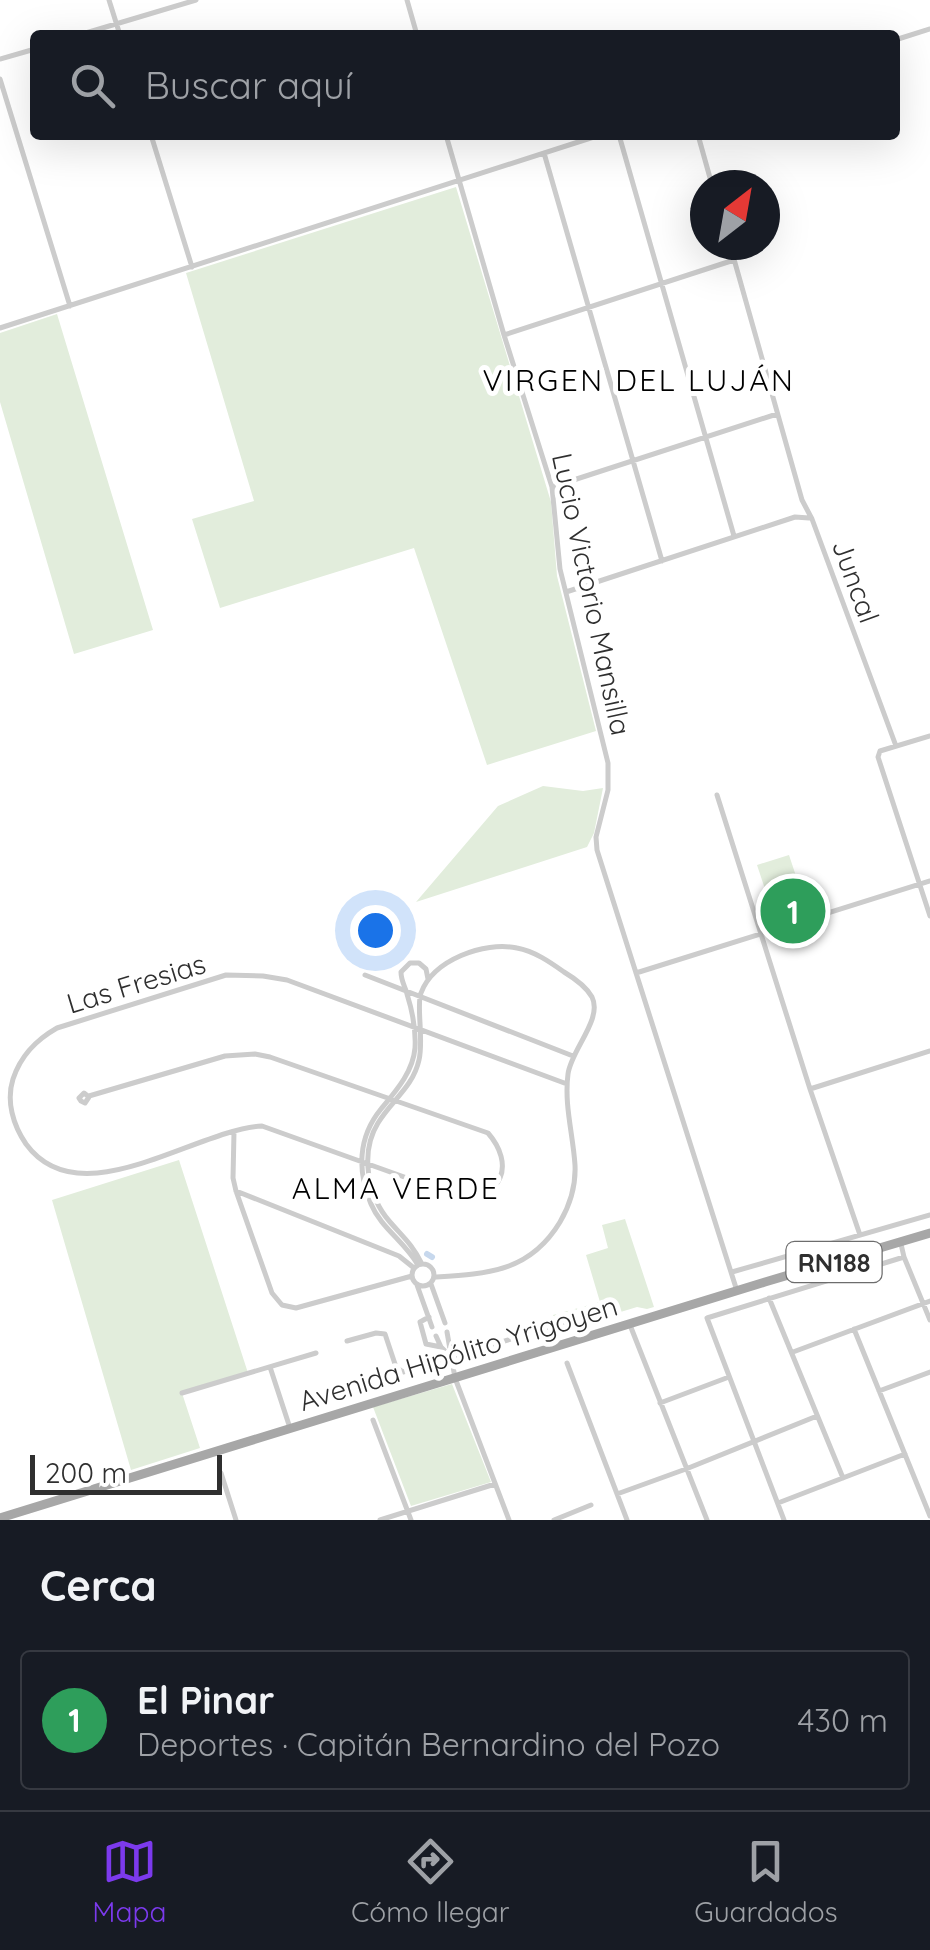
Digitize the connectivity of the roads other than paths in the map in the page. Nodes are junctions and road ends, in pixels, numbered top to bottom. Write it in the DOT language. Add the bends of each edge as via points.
graph roads {
  1 [pos="109,0"];
  2 [pos="196,0"];
  3 [pos="407,0"];
  4 [pos="116,24"];
  5 [pos="930,28"];
  6 [pos="96,30"];
  7 [pos="118,30"];
  8 [pos="416,30"];
  9 [pos="900,38"];
  10 [pos="30,50"];
  11 [pos="0,59"];
  12 [pos="0,80"];
  13 [pos="153,140"];
  14 [pos="447,140"];
  15 [pos="584,140"];
  16 [pos="620,140"];
  17 [pos="699,140"];
  18 [pos="544,153"];
  19 [pos="708,170"];
  20 [pos="459,180"];
  21 [pos="734,260"];
  22 [pos="192,267"];
  23 [pos="661,284"];
  24 [pos="70,306"];
  25 [pos="587,307"];
  26 [pos="0,328"];
  27 [pos="504,336"];
  28 [pos="777,414"];
  29 [pos="704,438"];
  30 [pos="634,461"];
  31 [pos="552,488"];
  32 [pos="812,519"];
  33 [pos="734,536"];
  34 [pos="662,561"];
  35 [pos="566,592"];
  36 [pos="930,736"];
  37 [pos="896,746"];
  38 [pos="716,795"];
  39 [pos="930,881"];
  40 [pos="920,884"];
  41 [pos="930,916"];
  42 [pos="761,935"];
  43 [pos="636,972"];
  44 [pos="364,975"];
  45 [pos="426,984"];
  46 [pos="406,988"];
  47 [pos="419,996"];
  48 [pos="413,1026"];
  49 [pos="422,1029"];
  50 [pos="930,1050"];
  51 [pos="573,1056"];
  52 [pos="567,1084"];
  53 [pos="810,1089"];
  54 [pos="89,1096"];
  55 [pos="393,1099"];
  56 [pos="234,1132"];
  57 [pos="360,1163"];
  58 [pos="368,1165"];
  59 [pos="236,1191"];
  60 [pos="930,1215"];
  61 [pos="930,1234"];
  62 [pos="860,1235"];
  63 [pos="901,1242"];
  64 [pos="904,1257"];
  65 [pos="416,1268"];
  66 [pos="732,1272"];
  67 [pos="433,1280"];
  68 [pos="417,1284"];
  69 [pos="737,1290"];
  70 [pos="770,1298"];
  71 [pos="926,1302"];
  72 [pos="595,1304"];
  73 [pos="562,1313"];
  74 [pos="428,1317"];
  75 [pos="930,1320"];
  76 [pos="564,1323"];
  77 [pos="445,1324"];
  78 [pos="630,1325"];
  79 [pos="432,1327"];
  80 [pos="854,1329"];
  81 [pos="447,1332"];
  82 [pos="436,1336"];
  83 [pos="347,1341"];
  84 [pos="442,1346"];
  85 [pos="793,1352"];
  86 [pos="316,1353"];
  87 [pos="452,1358"];
  88 [pos="567,1363"];
  89 [pos="270,1367"];
  90 [pos="930,1372"];
  91 [pos="728,1377"];
  92 [pos="454,1378"];
  93 [pos="879,1391"];
  94 [pos="182,1393"];
  95 [pos="660,1403"];
  96 [pos="817,1416"];
  97 [pos="372,1420"];
  98 [pos="290,1428"];
  99 [pos="755,1441"];
  100 [pos="905,1454"];
  101 [pos="686,1469"];
  102 [pos="222,1473"];
  103 [pos="844,1478"];
  104 [pos="495,1484"];
  105 [pos="617,1494"];
  106 [pos="778,1504"];
  107 [pos="591,1505"];
  108 [pos="408,1512"];
  109 [pos="930,1516"];
  110 [pos="0,1518"];
  111 [pos="236,1520"];
  112 [pos="380,1520"];
  113 [pos="411,1520"];
  114 [pos="509,1520"];
  115 [pos="554,1520"];
  116 [pos="627,1520"];
  117 [pos="707,1520"];
  118 [pos="784,1520"];
  1 -- 4 [label="street"];
  2 -- 4 [label="street"];
  3 -- 8 [label="street"];
  4 -- 6 [label="street"];
  4 -- 7 [label="street"];
  5 -- 9 [label="street"];
  10 -- 11 [label="street"];
  12 -- 24 [label="street"];
  13 -- 22 [label="street"];
  14 -- 20 [label="street, Lucio Victorio Mansilla"];
  15 -- 18 [label="street"];
  16 -- 23 [label="street"];
  17 -- 19 [label="street"];
  18 -- 20 [label="street"];
  18 -- 25 [label="street"];
  20 -- 22 [label="street"];
  20 -- 27 [label="street, Lucio Victorio Mansilla"];
  21 -- 23 [label="street"];
  21 -- 28 [label="street, Juncal"];
  22 -- 24 [label="street"];
  23 -- 25 [label="street"];
  23 -- 29 [label="street"];
  24 -- 26 [label="street"];
  25 -- 27 [label="street"];
  25 -- 30 [label="street"];
  27 -- 31 [label="street, Lucio Victorio Mansilla"];
  28 -- 29 [label="street"];
  28 -- 32 [label="street, Juncal"];
  29 -- 30 [label="street"];
  29 -- 33 [label="street"];
  30 -- 31 [label="street"];
  30 -- 34 [label="street"];
  31 -- 35 [label="street, Lucio Victorio Mansilla"];
  32 -- 33 [label="street" via="796,517"];
  32 -- 37 [label="street, Juncal"];
  33 -- 34 [label="street"];
  34 -- 35 [label="street"];
  35 -- 43 [label="street, Lucio Victorio Mansilla" via="608,763 597,850"];
  36 -- 37 [label="street"];
  37 -- 40 [label="street" via="880,750 878,758"];
  38 -- 42 [label="street"];
  39 -- 40 [label="street"];
  40 -- 41 [label="street"];
  40 -- 42 [label="street"];
  42 -- 43 [label="street"];
  42 -- 53 [label="street"];
  43 -- 66 [label="street, Lucio Victorio Mansilla"];
  44 -- 46 [label="street"];
  45 -- 46 [label="street"];
  45 -- 46 [label="street" via="426,969 415,962 403,968"];
  45 -- 47 [label="street"];
  45 -- 51 [label="street" via="440,965 492,947 538,955 581,984 595,1006"];
  46 -- 47 [label="street"];
  46 -- 48 [label="street"];
  47 -- 49 [label="street"];
  47 -- 51 [label="street"];
  48 -- 49 [label="street, Las Fresias"];
  48 -- 55 [label="street" via="412,1062"];
  48 -- 56 [label="street, Las Fresias" via="288,980 226,975 57,1028 32,1045 12,1081 16,1129 32,1152 64,1171 105,1174"];
  49 -- 52 [label="street, Las Fresias"];
  49 -- 55 [label="street" via="412,1079"];
  50 -- 53 [label="street"];
  51 -- 52 [label="street"];
  52 -- 67 [label="street" via="576,1171 572,1199 548,1240 506,1268"];
  53 -- 62 [label="street"];
  54 -- 55 [label="street" via="225,1056 255,1054"];
  55 -- 57 [label="street" via="372,1120"];
  55 -- 58 [label="street" via="372,1137"];
  55 -- 58 [label="street, Las Fresias" via="488,1133 502,1154 503,1171 498,1183 475,1198"];
  56 -- 57 [label="street, Las Fresias" via="273,1129"];
  56 -- 59 [label="street"];
  57 -- 58 [label="street, Las Fresias"];
  57 -- 65 [label="street" via="378,1218 409,1250"];
  58 -- 65 [label="street" via="383,1212 411,1243"];
  59 -- 65 [label="street"];
  59 -- 65 [label="street" via="282,1305 296,1308"];
  60 -- 62 [label="street"];
  61 -- 63 [label="main road, Avenida Hipólito Yrigoyen / RN188"];
  62 -- 66 [label="street"];
  63 -- 64 [label="street"];
  63 -- 69 [label="main road, Avenida Hipólito Yrigoyen / RN188"];
  64 -- 70 [label="street"];
  64 -- 71 [label="street"];
  65 -- 67 [label="street" via="432,1267"];
  65 -- 68 [label="street"];
  66 -- 69 [label="street, Lucio Victorio Mansilla"];
  67 -- 68 [label="street"];
  67 -- 77 [label="street"];
  68 -- 74 [label="street"];
  69 -- 78 [label="main road, Avenida Hipólito Yrigoyen / RN188"];
  70 -- 85 [label="street"];
  70 -- 91 [label="street" via="707,1318"];
  71 -- 75 [label="street"];
  71 -- 80 [label="street"];
  72 -- 76 [label="street" via="600,1312"];
  73 -- 76 [label="street"];
  74 -- 79 [label="street"];
  74 -- 84 [label="street" via="420,1322 426,1344"];
  76 -- 87 [label="street"];
  78 -- 92 [label="main road, Avenida Hipólito Yrigoyen / RN188"];
  78 -- 95 [label="street"];
  80 -- 85 [label="street"];
  80 -- 93 [label="street"];
  81 -- 87 [label="street"];
  82 -- 84 [label="street"];
  83 -- 87 [label="street" via="387,1335 403,1372"];
  84 -- 87 [label="street"];
  85 -- 96 [label="street"];
  86 -- 89 [label="street"];
  87 -- 92 [label="street"];
  88 -- 105 [label="street"];
  89 -- 94 [label="street"];
  89 -- 98 [label="street"];
  90 -- 93 [label="street"];
  91 -- 95 [label="street"];
  91 -- 99 [label="street"];
  92 -- 98 [label="main road, Avenida Hipólito Yrigoyen / RN188"];
  92 -- 104 [label="street"];
  93 -- 100 [label="street"];
  95 -- 101 [label="street"];
  96 -- 99 [label="street"];
  96 -- 103 [label="street"];
  97 -- 108 [label="street"];
  98 -- 110 [label="main road, Avenida Hipólito Yrigoyen / RN188"];
  99 -- 101 [label="street"];
  99 -- 106 [label="street"];
  100 -- 103 [label="street"];
  100 -- 109 [label="street"];
  101 -- 105 [label="street"];
  101 -- 117 [label="street"];
  102 -- 111 [label="street"];
  103 -- 106 [label="street"];
  104 -- 108 [label="street"];
  104 -- 114 [label="street"];
  105 -- 116 [label="street"];
  106 -- 118 [label="street"];
  107 -- 115 [label="street"];
  108 -- 112 [label="street"];
  108 -- 113 [label="street"];
}
